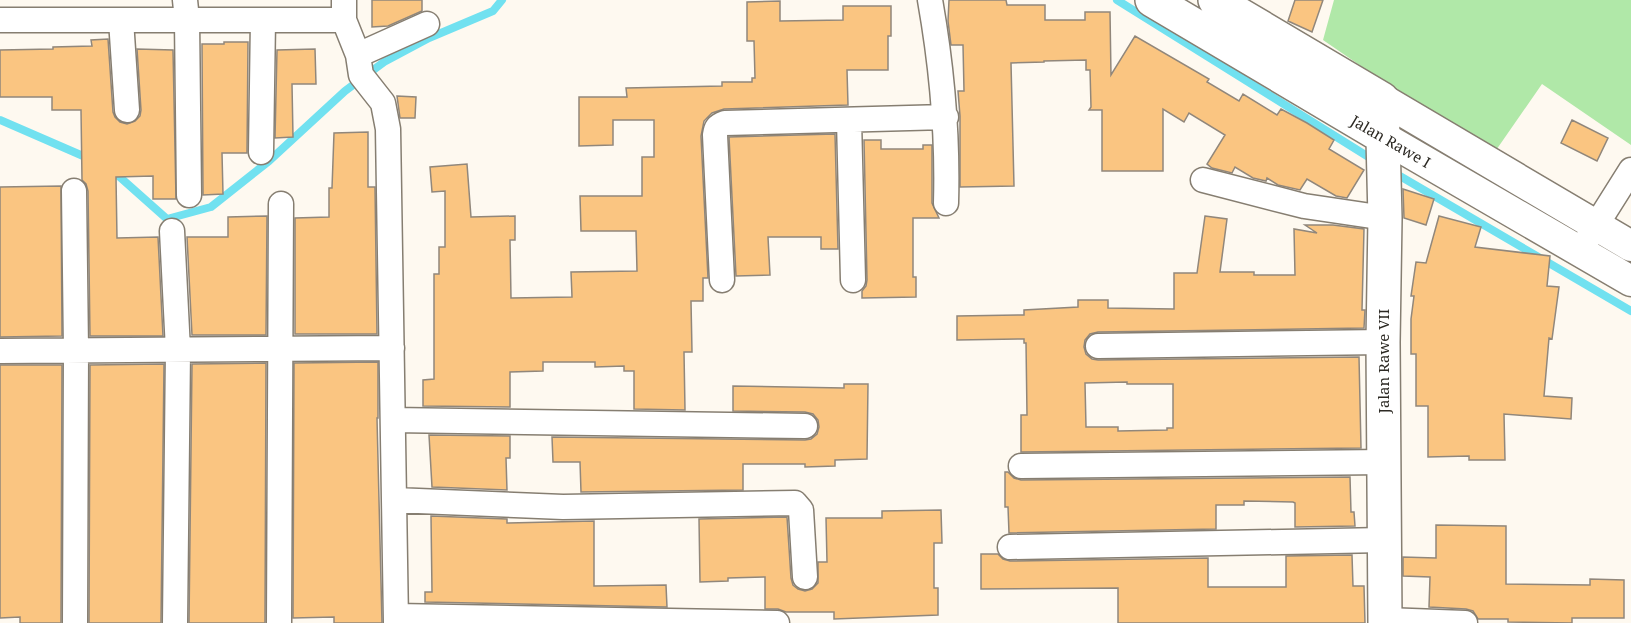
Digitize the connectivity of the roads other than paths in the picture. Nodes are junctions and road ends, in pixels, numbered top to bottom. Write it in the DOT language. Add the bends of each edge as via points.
graph roads {
  1 [pos="930,0"];
  2 [pos="1152,0"];
  3 [pos="1215,0"];
  4 [pos="186,10"];
  5 [pos="344,10"];
  6 [pos="0,20"];
  7 [pos="121,20"];
  8 [pos="263,20"];
  9 [pos="427,24"];
  10 [pos="359,65"];
  11 [pos="1382,99"];
  12 [pos="127,110"];
  13 [pos="946,117"];
  14 [pos="849,120"];
  15 [pos="261,152"];
  16 [pos="1383,157"];
  17 [pos="1631,170"];
  18 [pos="1203,180"];
  19 [pos="74,191"];
  20 [pos="189,195"];
  21 [pos="946,203"];
  22 [pos="281,204"];
  23 [pos="1384,218"];
  24 [pos="1595,226"];
  25 [pos="172,231"];
  26 [pos="1631,246"];
  27 [pos="1580,251"];
  28 [pos="722,280"];
  29 [pos="853,280"];
  30 [pos="1631,281"];
  31 [pos="1383,342"];
  32 [pos="1098,346"];
  33 [pos="392,348"];
  34 [pos="279,349"];
  35 [pos="76,350"];
  36 [pos="178,350"];
  37 [pos="0,351"];
  38 [pos="393,420"];
  39 [pos="805,426"];
  40 [pos="1384,462"];
  41 [pos="1021,466"];
  42 [pos="394,500"];
  43 [pos="1384,540"];
  44 [pos="1010,547"];
  45 [pos="805,577"];
  46 [pos="396,619"];
  47 [pos="1385,622"];
  48 [pos="75,623"];
  49 [pos="175,623"];
  50 [pos="279,623"];
  51 [pos="777,623"];
  52 [pos="1465,623"];
  1 -- 13 [label="street"];
  2 -- 16 [label="main road, Jalan Rawe I"];
  3 -- 11 [label="main road, Jalan Rawe I"];
  4 -- 7 [label="street"];
  4 -- 8 [label="street"];
  4 -- 20 [label="street"];
  5 -- 8 [label="street"];
  5 -- 10 [label="street"];
  6 -- 7 [label="street"];
  7 -- 12 [label="street"];
  8 -- 15 [label="street"];
  9 -- 10 [label="street"];
  10 -- 33 [label="street" via="383,103 388,129"];
  11 -- 16 [label="main road, Jalan Rawe VII"];
  11 -- 24 [label="street, Jalan Rawe I"];
  13 -- 14 [label="street"];
  13 -- 21 [label="street"];
  14 -- 28 [label="street" via="724,123 716,128"];
  14 -- 29 [label="street"];
  16 -- 23 [label="main road, Jalan Rawe VII"];
  16 -- 27 [label="street, Jalan Rawe I"];
  17 -- 24 [label="street"];
  18 -- 23 [label="street" via="1304,206"];
  19 -- 35 [label="street"];
  22 -- 34 [label="street"];
  23 -- 31 [label="main road, Jalan Rawe VII"];
  24 -- 26 [label="street, Jalan Rawe I"];
  24 -- 27 [label="street"];
  25 -- 36 [label="street"];
  27 -- 30 [label="street, Jalan Rawe I"];
  31 -- 32 [label="street"];
  31 -- 40 [label="main road, Jalan Rawe VII"];
  33 -- 34 [label="street"];
  33 -- 38 [label="street"];
  34 -- 36 [label="street"];
  34 -- 50 [label="street"];
  35 -- 36 [label="street"];
  35 -- 37 [label="street"];
  35 -- 48 [label="street"];
  36 -- 49 [label="street"];
  38 -- 39 [label="street"];
  38 -- 42 [label="street"];
  40 -- 41 [label="street"];
  40 -- 43 [label="main road, Jalan Rawe VII"];
  42 -- 45 [label="street" via="563,507 795,503 801,510"];
  42 -- 46 [label="street"];
  43 -- 44 [label="street"];
  43 -- 47 [label="main road, Jalan Rawe VII"];
  46 -- 51 [label="street"];
  47 -- 52 [label="street"];
}
